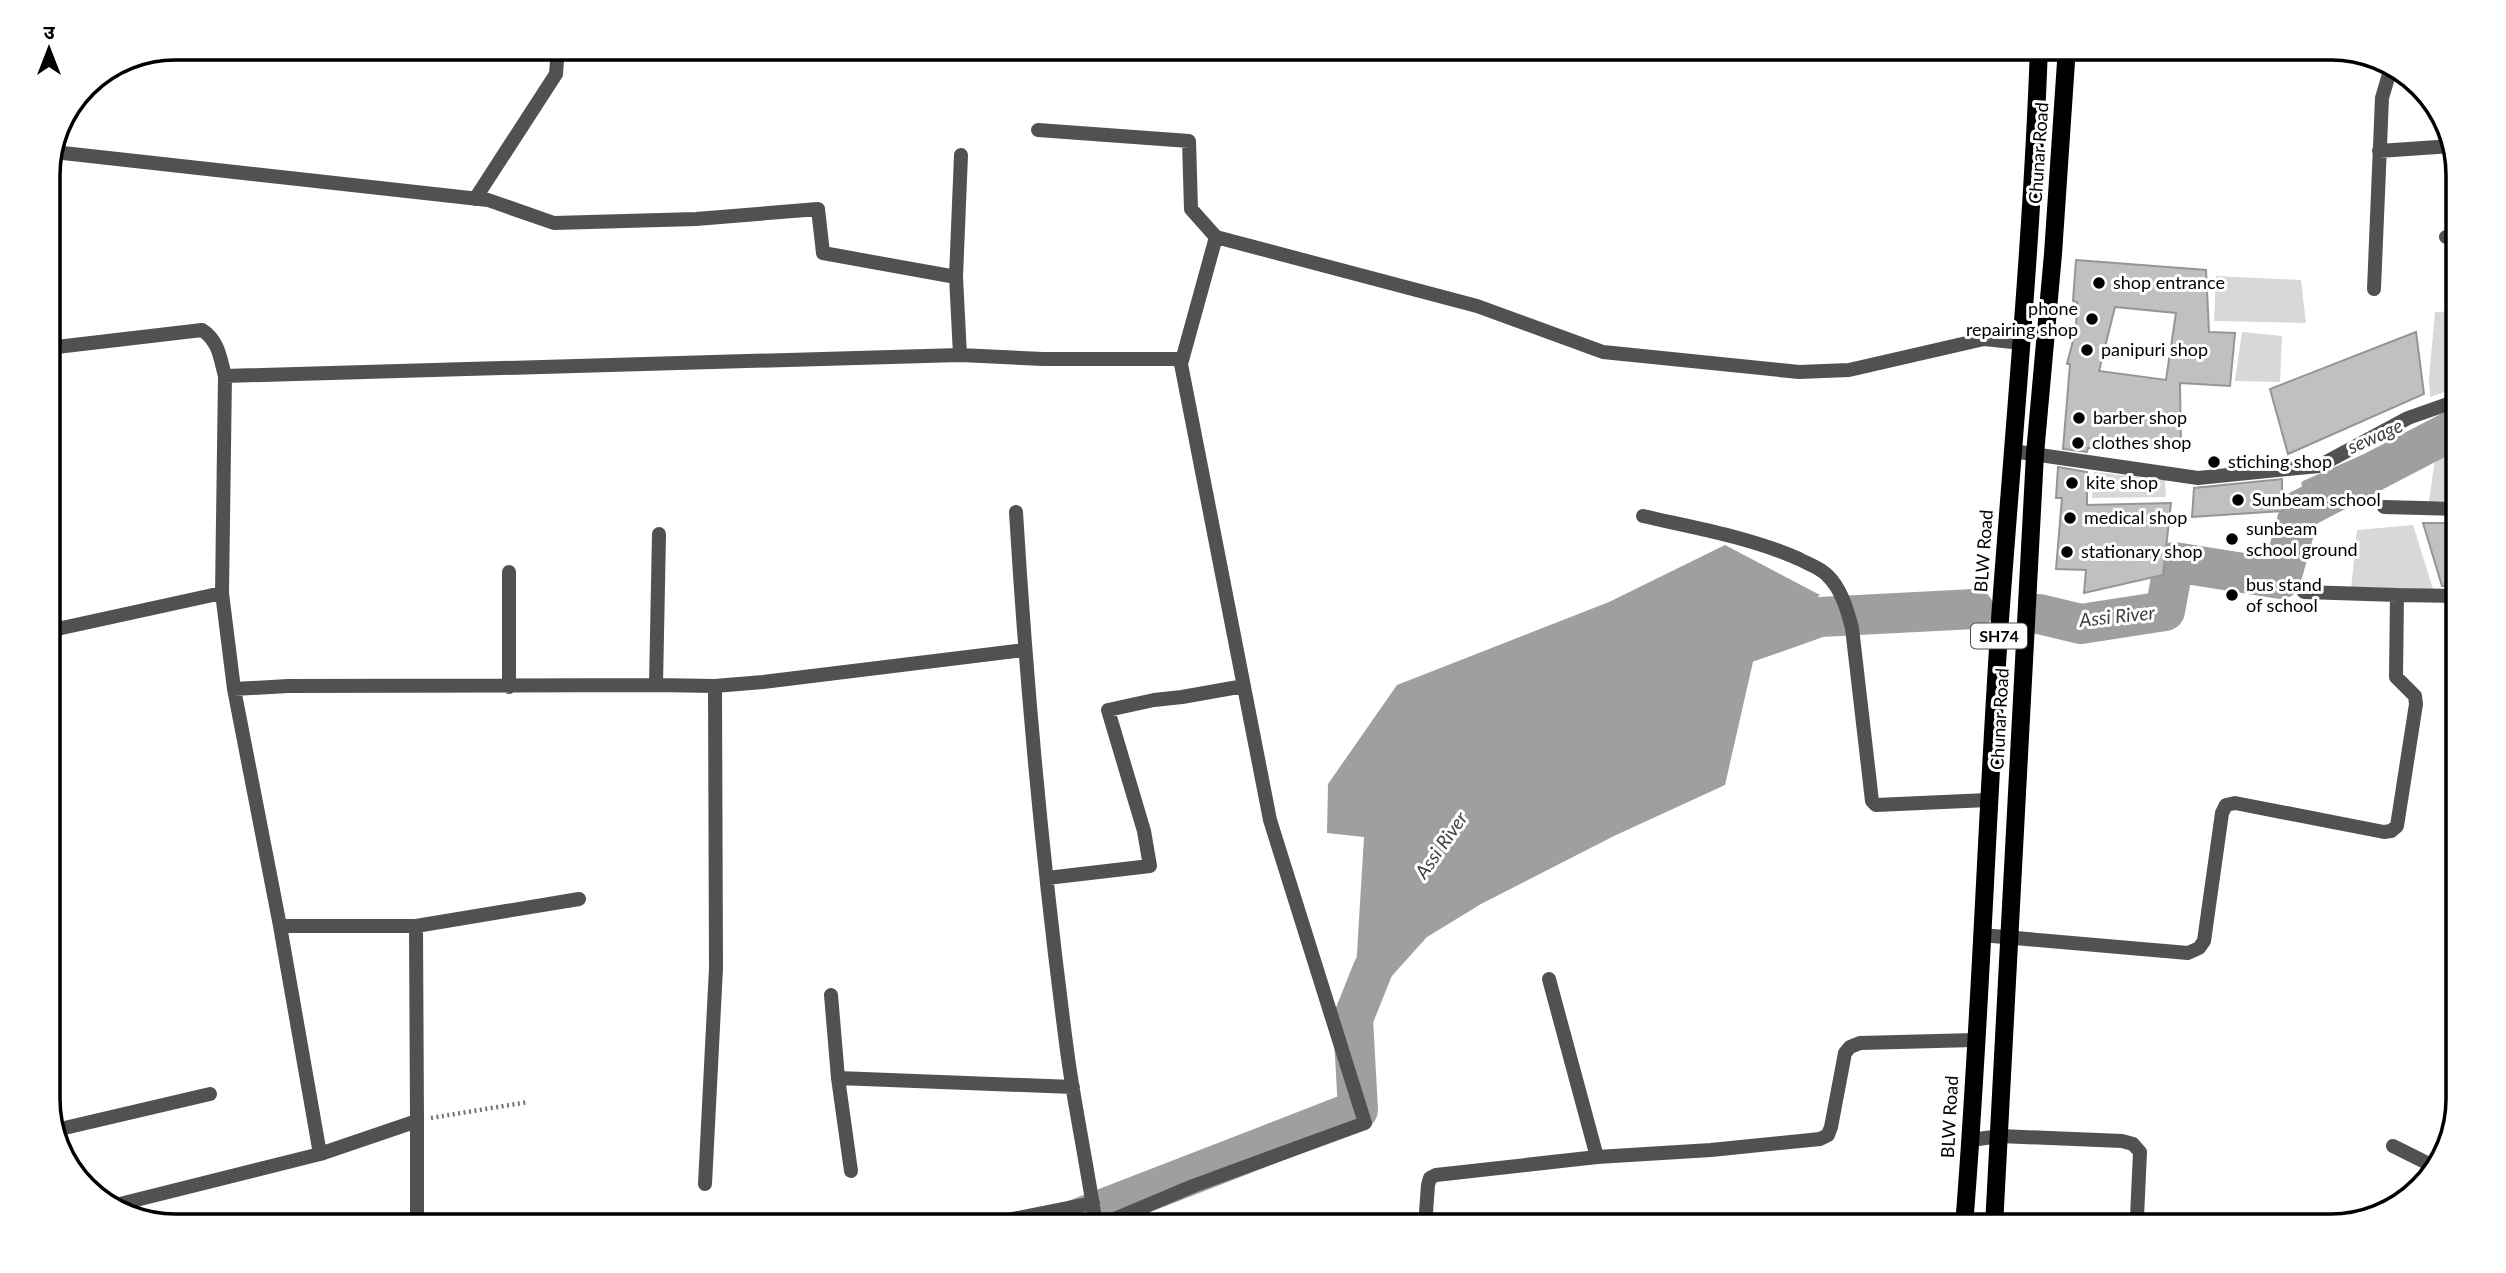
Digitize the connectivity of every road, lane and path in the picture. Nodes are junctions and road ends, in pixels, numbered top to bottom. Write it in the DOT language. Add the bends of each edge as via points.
graph roads {
  1 [pos="557,60"];
  2 [pos="2038,60"];
  3 [pos="2066,60"];
  4 [pos="2389,75"];
  5 [pos="2036,105"];
  6 [pos="2063,108"];
  7 [pos="1038,130"];
  8 [pos="2442,147"];
  9 [pos="2379,151"];
  10 [pos="62,153"];
  11 [pos="961,155"];
  12 [pos="475,199"];
  13 [pos="1216,237"];
  14 [pos="956,277"];
  15 [pos="2374,289"];
  16 [pos="2022,343"];
  17 [pos="60,347"];
  18 [pos="960,355"];
  19 [pos="1181,365"];
  20 [pos="225,376"];
  21 [pos="2446,404"];
  22 [pos="2012,451"];
  23 [pos="2035,454"];
  24 [pos="2384,507"];
  25 [pos="2446,509"];
  26 [pos="1016,512"];
  27 [pos="1643,516"];
  28 [pos="659,534"];
  29 [pos="509,572"];
  30 [pos="222,593"];
  31 [pos="2304,593"];
  32 [pos="2397,595"];
  33 [pos="2446,596"];
  34 [pos="60,628"];
  35 [pos="1999,634"];
  36 [pos="2025,636"];
  37 [pos="1024,650"];
  38 [pos="656,685"];
  39 [pos="715,686"];
  40 [pos="1244,686"];
  41 [pos="509,687"];
  42 [pos="234,689"];
  43 [pos="1988,800"];
  44 [pos="1047,878"];
  45 [pos="579,899"];
  46 [pos="280,926"];
  47 [pos="416,926"];
  48 [pos="1981,935"];
  49 [pos="2010,936"];
  50 [pos="1549,979"];
  51 [pos="831,995"];
  52 [pos="1975,1040"];
  53 [pos="838,1078"];
  54 [pos="1073,1087"];
  55 [pos="210,1094"];
  56 [pos="528,1102"];
  57 [pos="417,1121"];
  58 [pos="64,1128"];
  59 [pos="2000,1136"];
  60 [pos="1971,1140"];
  61 [pos="2393,1146"];
  62 [pos="320,1154"];
  63 [pos="1597,1157"];
  64 [pos="2426,1163"];
  65 [pos="852,1171"];
  66 [pos="705,1184"];
  67 [pos="125,1202"];
  68 [pos="1093,1202"];
  69 [pos="417,1214"];
  70 [pos="1036,1214"];
  71 [pos="1095,1214"];
  72 [pos="1126,1214"];
  73 [pos="1426,1214"];
  74 [pos="1965,1214"];
  75 [pos="1995,1214"];
  76 [pos="2137,1214"];
  1 -- 12 [label="street" via="556,74"];
  2 -- 5 [label="main road, BLW Road / SH74"];
  3 -- 6 [label="main road, Chunar Road / SH74"];
  4 -- 9 [label="street" via="2382,97"];
  5 -- 6 [label="main road"];
  5 -- 16 [label="main road, BLW Road / SH74"];
  6 -- 23 [label="main road, Chunar Road / SH74"];
  7 -- 13 [label="street" via="1189,141 1191,209"];
  8 -- 9 [label="street"];
  9 -- 15 [label="street"];
  10 -- 12 [label="street"];
  11 -- 14 [label="street"];
  12 -- 14 [label="street" via="554,223 818,209 823,253"];
  13 -- 16 [label="street" via="1477,306 1603,352 1799,372 1849,370 1984,339"];
  13 -- 19 [label="street"];
  14 -- 18 [label="street"];
  16 -- 22 [label="main road, BLW Road / SH74"];
  17 -- 20 [label="street" via="202,330 216,343"];
  18 -- 19 [label="street" via="1173,358"];
  18 -- 20 [label="street"];
  19 -- 40 [label="street"];
  20 -- 30 [label="street"];
  21 -- 23 [label="street" via="2407,418 2319,466 2198,478"];
  22 -- 23 [label="street"];
  22 -- 35 [label="main road, BLW Road / SH74"];
  23 -- 36 [label="main road, Chunar Road / SH74"];
  24 -- 25 [label="street"];
  26 -- 37 [label="street"];
  27 -- 43 [label="street" via="1751,542 1828,575 1847,608 1852,628 1872,801 1882,806"];
  28 -- 38 [label="street"];
  29 -- 41 [label="street"];
  30 -- 34 [label="street"];
  30 -- 42 [label="street"];
  31 -- 32 [label="street"];
  32 -- 33 [label="street"];
  32 -- 49 [label="street" via="2396,677 2415,696 2416,704 2397,825 2391,831 2231,803 2222,813 2204,941 2199,948 2188,953"];
  35 -- 36 [label="main road"];
  35 -- 43 [label="main road, BLW Road / SH74"];
  36 -- 49 [label="main road, Chunar Road / SH74"];
  37 -- 39 [label="street"];
  37 -- 44 [label="street"];
  38 -- 39 [label="street"];
  38 -- 41 [label="street"];
  39 -- 66 [label="street" via="716,968"];
  40 -- 44 [label="street" via="1108,710 1150,866"];
  40 -- 72 [label="street" via="1270,820 1365,1123"];
  41 -- 42 [label="street"];
  42 -- 46 [label="street"];
  43 -- 48 [label="main road, BLW Road / SH74"];
  44 -- 54 [label="street"];
  45 -- 47 [label="street"];
  46 -- 47 [label="street"];
  46 -- 62 [label="street"];
  47 -- 57 [label="street"];
  48 -- 49 [label="street"];
  48 -- 52 [label="main road, BLW Road / SH74"];
  49 -- 59 [label="main road, Chunar Road / SH74"];
  50 -- 63 [label="street"];
  51 -- 53 [label="street"];
  52 -- 60 [label="main road, BLW Road / SH74"];
  52 -- 63 [label="street" via="1850,1047 1831,1128 1820,1139"];
  53 -- 54 [label="street"];
  53 -- 65 [label="street"];
  54 -- 68 [label="street"];
  55 -- 58 [label="street"];
  56 -- 57 [label="path"];
  57 -- 62 [label="street"];
  57 -- 69 [label="street"];
  59 -- 60 [label="street"];
  59 -- 75 [label="main road, Chunar Road / SH74"];
  59 -- 76 [label="street" via="2133,1143 2140,1152"];
  60 -- 74 [label="main road, BLW Road / SH74"];
  61 -- 64 [label="street"];
  62 -- 67 [label="street"];
  63 -- 73 [label="street" via="1436,1175 1428,1185"];
  68 -- 70 [label="street"];
  68 -- 71 [label="street"];
}
